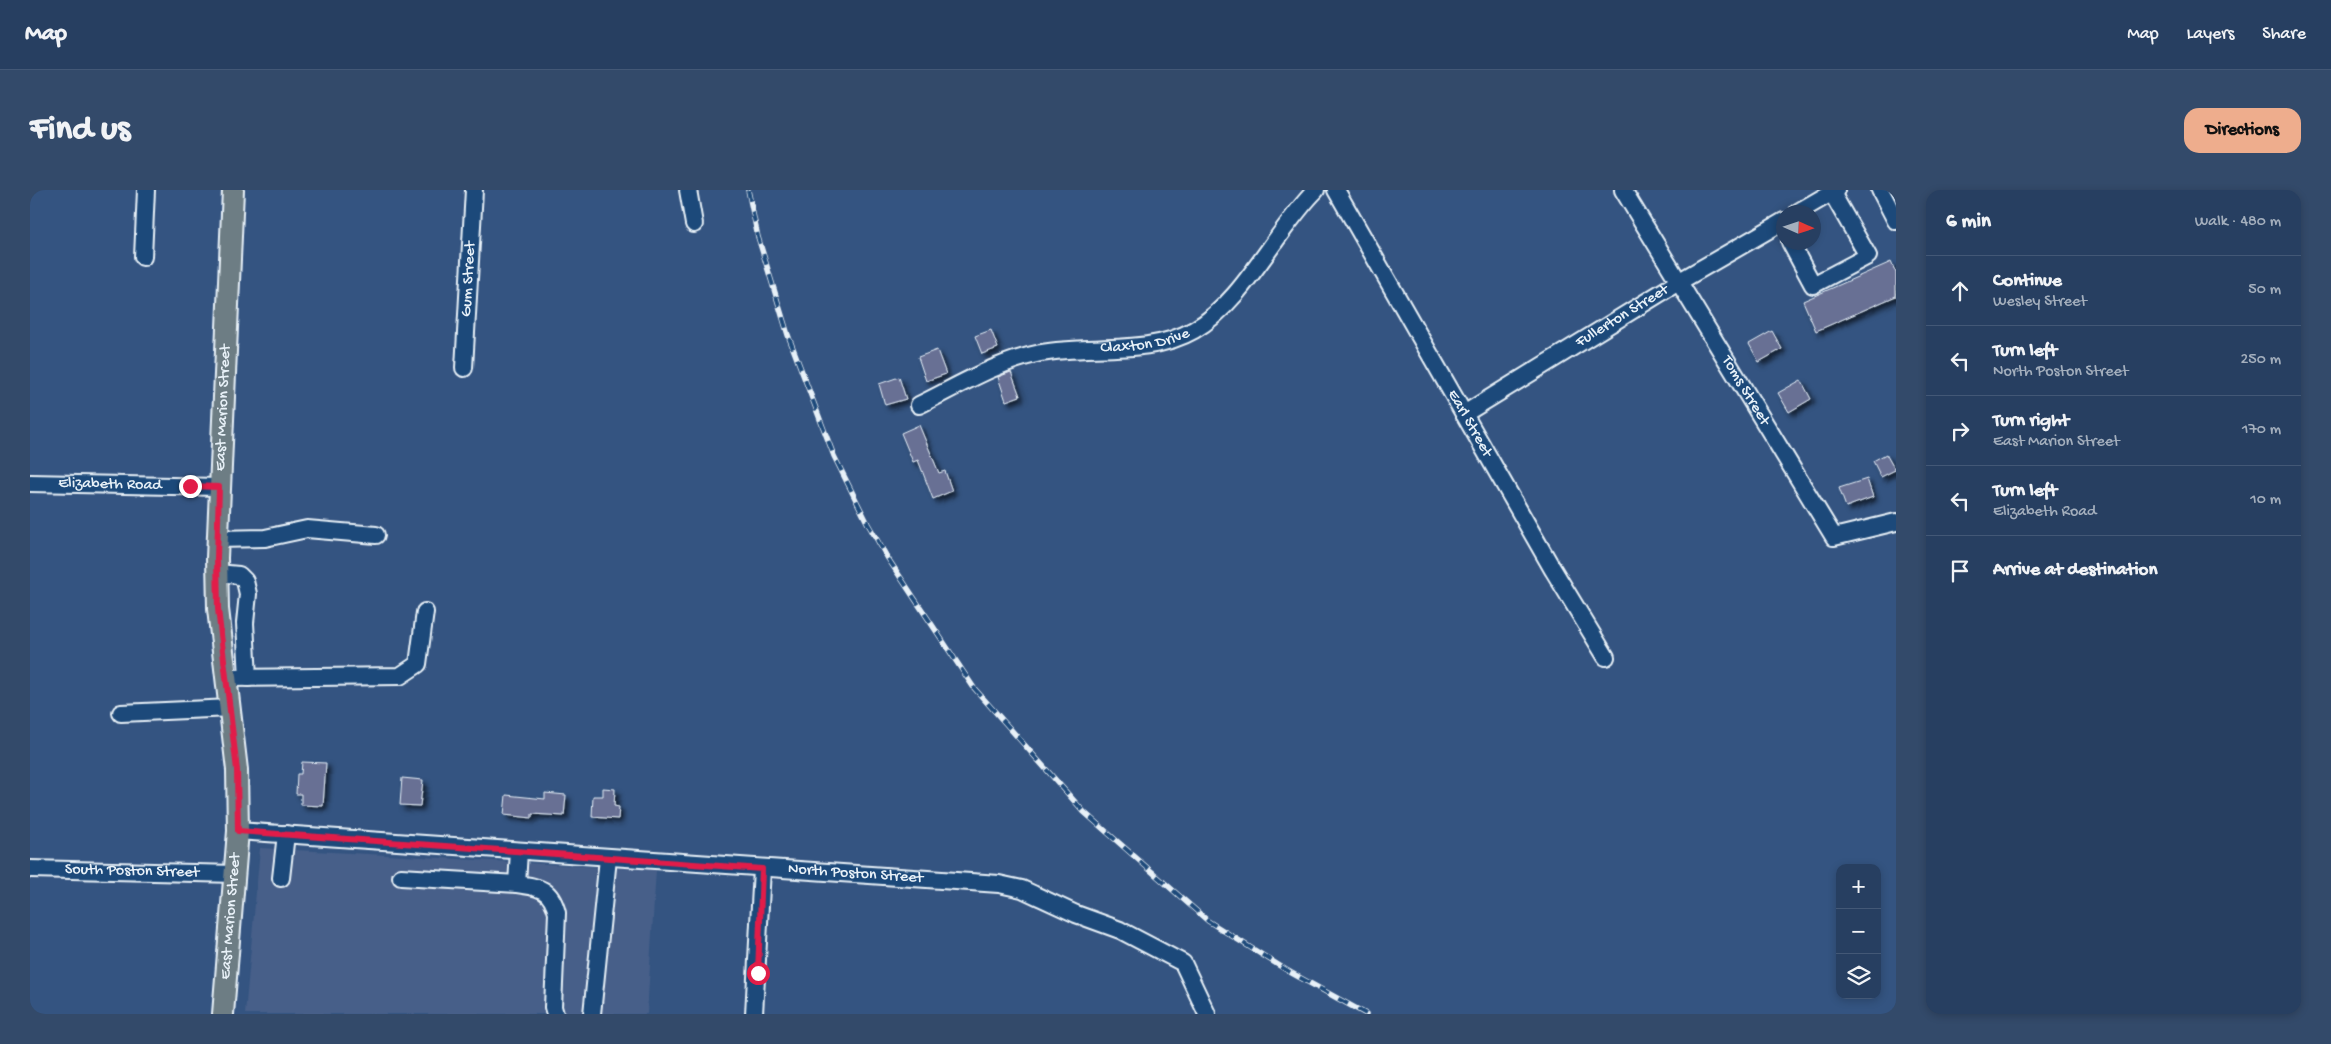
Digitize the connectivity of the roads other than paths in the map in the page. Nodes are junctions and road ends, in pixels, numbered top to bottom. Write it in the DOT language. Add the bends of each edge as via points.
graph roads {
  1 [pos="146,190"];
  2 [pos="233,190"];
  3 [pos="474,190"];
  4 [pos="688,190"];
  5 [pos="1316,190"];
  6 [pos="1336,190"];
  7 [pos="1623,190"];
  8 [pos="1880,190"];
  9 [pos="1834,191"];
  10 [pos="1810,205"];
  11 [pos="1896,221"];
  12 [pos="694,224"];
  13 [pos="1776,228"];
  14 [pos="1794,250"];
  15 [pos="143,257"];
  16 [pos="1680,281"];
  17 [pos="464,368"];
  18 [pos="919,405"];
  19 [pos="1464,414"];
  20 [pos="30,483"];
  21 [pos="219,487"];
  22 [pos="1896,522"];
  23 [pos="376,535"];
  24 [pos="217,539"];
  25 [pos="217,573"];
  26 [pos="425,612"];
  27 [pos="1606,657"];
  28 [pos="227,678"];
  29 [pos="248,678"];
  30 [pos="231,708"];
  31 [pos="121,713"];
  32 [pos="238,831"];
  33 [pos="286,834"];
  34 [pos="519,851"];
  35 [pos="608,858"];
  36 [pos="30,869"];
  37 [pos="762,869"];
  38 [pos="236,874"];
  39 [pos="401,877"];
  40 [pos="281,878"];
  41 [pos="517,884"];
  42 [pos="224,1014"];
  43 [pos="555,1014"];
  44 [pos="592,1014"];
  45 [pos="754,1014"];
  46 [pos="1208,1014"];
  1 -- 15 [label="street"];
  2 -- 21 [label="main road, East Marion Street"];
  3 -- 17 [label="street, Gum Street"];
  4 -- 12 [label="street"];
  5 -- 18 [label="street, Claxton Drive" via="1229,300 1194,330 1168,340 1136,346 1075,348 1027,356"];
  6 -- 19 [label="street, Earl Street"];
  7 -- 16 [label="street, Toms Street"];
  8 -- 11 [label="street"];
  9 -- 10 [label="street"];
  9 -- 14 [label="street" via="1868,256 1813,285"];
  13 -- 16 [label="street, Fullerton Street"];
  16 -- 19 [label="street, Fullerton Street"];
  16 -- 22 [label="street, Toms Street" via="1834,537"];
  19 -- 27 [label="street, Earl Street"];
  20 -- 21 [label="street, Elizabeth Road"];
  21 -- 24 [label="main road, East Marion Street"];
  23 -- 24 [label="street" via="307,529 265,538"];
  24 -- 25 [label="main road, East Marion Street"];
  25 -- 28 [label="main road, East Marion Street"];
  25 -- 29 [label="street" via="239,576 248,594 245,623"];
  26 -- 29 [label="street" via="418,664 400,676"];
  28 -- 29 [label="street"];
  28 -- 30 [label="main road, East Marion Street"];
  30 -- 31 [label="street"];
  30 -- 32 [label="main road, East Marion Street"];
  32 -- 33 [label="street, North Poston Street"];
  32 -- 38 [label="main road, East Marion Street"];
  33 -- 34 [label="street, North Poston Street"];
  33 -- 40 [label="street"];
  34 -- 35 [label="street, North Poston Street"];
  34 -- 41 [label="street"];
  35 -- 37 [label="street, North Poston Street"];
  35 -- 44 [label="street"];
  36 -- 38 [label="street, South Poston Street"];
  37 -- 45 [label="street"];
  37 -- 46 [label="street, North Poston Street" via="999,884 1036,895 1120,930 1184,963"];
  38 -- 42 [label="main road, East Marion Street"];
  39 -- 41 [label="street"];
  41 -- 43 [label="street" via="543,890 553,900 557,913"];
}
